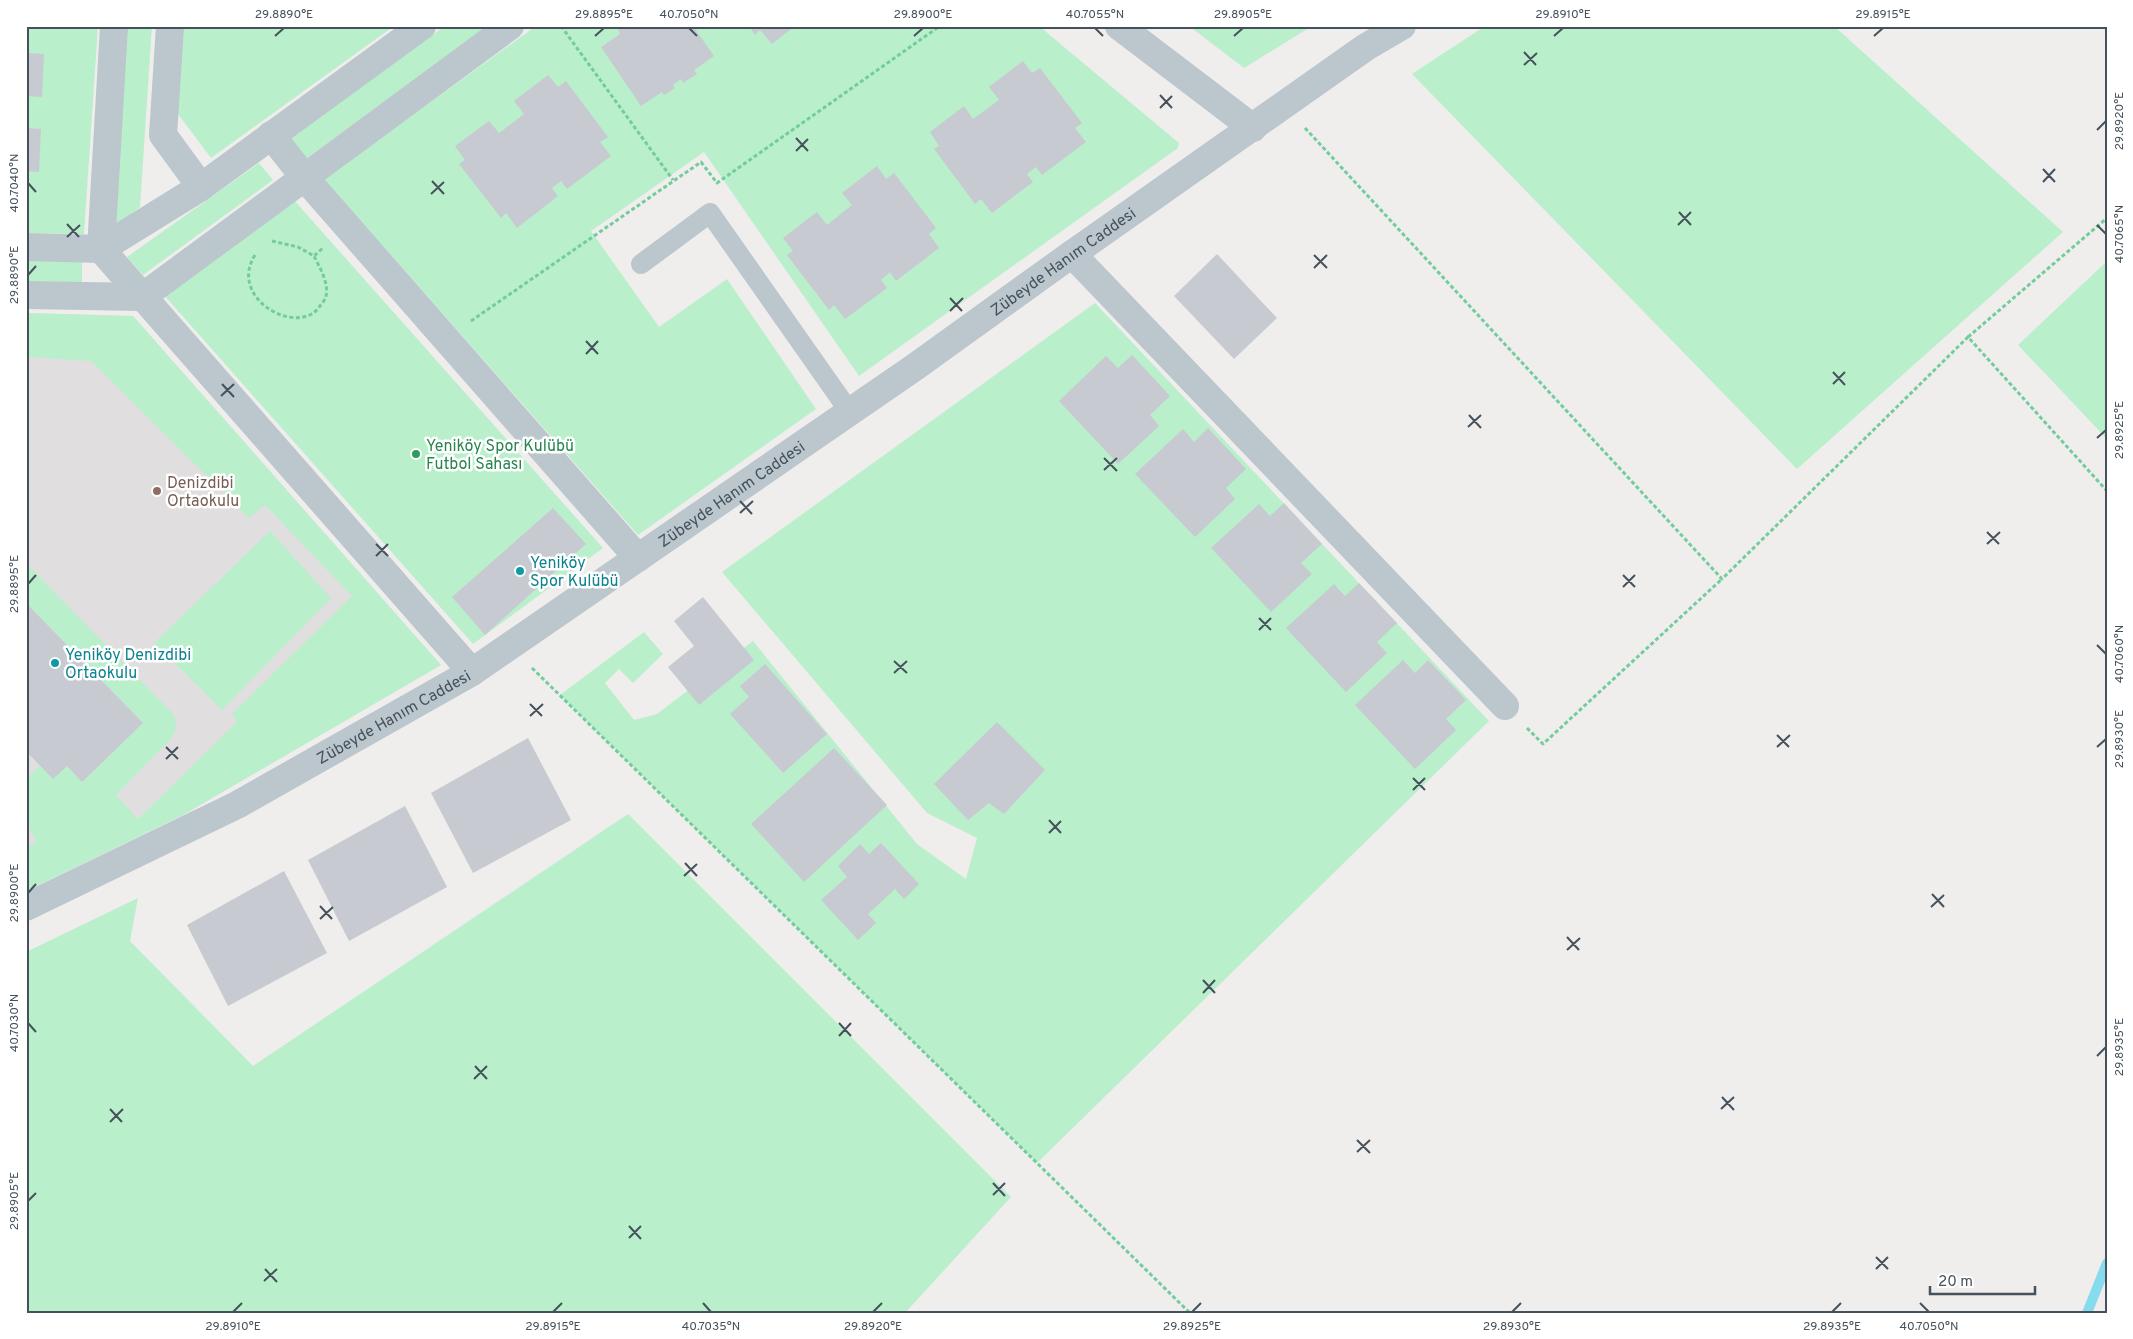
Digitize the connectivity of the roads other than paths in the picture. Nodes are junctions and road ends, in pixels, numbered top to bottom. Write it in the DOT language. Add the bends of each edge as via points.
graph roads {
  1 [pos="114,26"];
  2 [pos="170,26"];
  3 [pos="422,26"];
  4 [pos="510,26"];
  5 [pos="1118,26"];
  6 [pos="1402,26"];
  7 [pos="1253,128"];
  8 [pos="271,135"];
  9 [pos="304,178"];
  10 [pos="201,187"];
  11 [pos="26,247"];
  12 [pos="101,249"];
  13 [pos="1072,254"];
  14 [pos="641,264"];
  15 [pos="26,295"];
  16 [pos="142,297"];
  17 [pos="849,411"];
  18 [pos="638,558"];
  19 [pos="472,672"];
  20 [pos="1505,706"];
  21 [pos="26,907"];
  1 -- 12 [label="street"];
  2 -- 10 [label="street" via="163,135"];
  3 -- 8 [label="street"];
  4 -- 9 [label="street"];
  5 -- 7 [label="street"];
  6 -- 7 [label="street, Zübeyde Hanım Caddesi"];
  7 -- 13 [label="street, Zübeyde Hanım Caddesi"];
  8 -- 9 [label="street"];
  8 -- 10 [label="street"];
  9 -- 16 [label="street"];
  9 -- 18 [label="street"];
  10 -- 12 [label="street"];
  11 -- 12 [label="street"];
  12 -- 16 [label="street"];
  13 -- 17 [label="street, Zübeyde Hanım Caddesi"];
  13 -- 20 [label="street"];
  14 -- 17 [label="lane" via="710,213"];
  15 -- 16 [label="street"];
  16 -- 19 [label="street"];
  17 -- 18 [label="street, Zübeyde Hanım Caddesi"];
  18 -- 19 [label="street, Zübeyde Hanım Caddesi"];
  19 -- 21 [label="street, Zübeyde Hanım Caddesi" via="237,805"];
}
